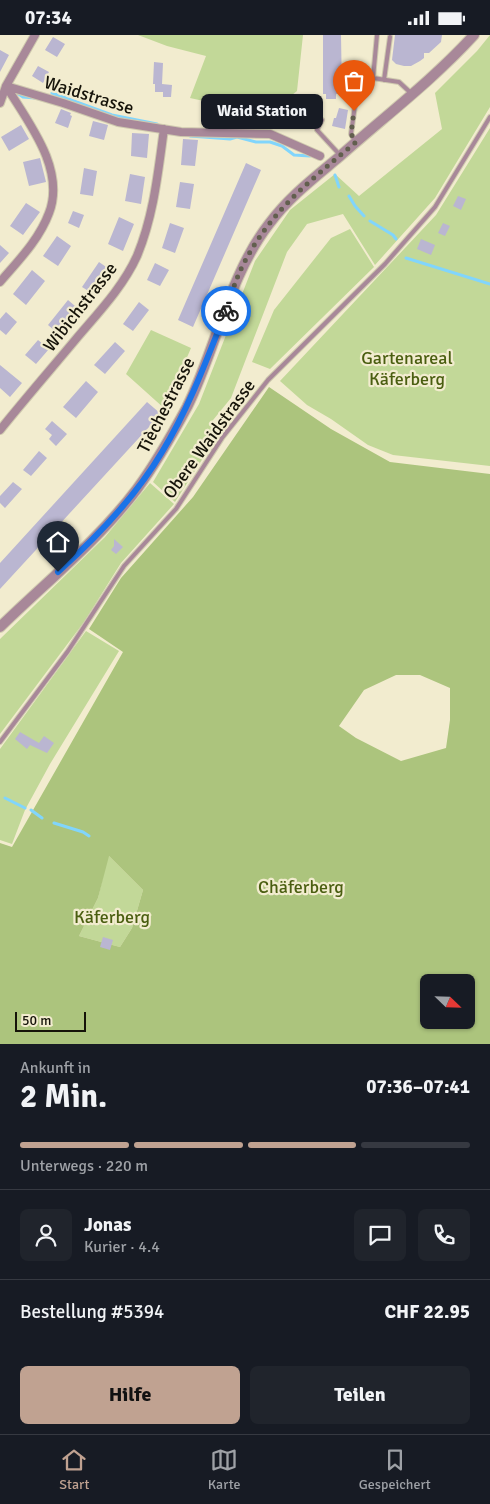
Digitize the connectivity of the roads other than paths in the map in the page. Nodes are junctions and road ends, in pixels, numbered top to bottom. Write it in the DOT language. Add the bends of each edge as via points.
graph roads {
  1 [pos="35,35"];
  2 [pos="377,35"];
  3 [pos="474,35"];
  4 [pos="390,37"];
  5 [pos="373,78"];
  6 [pos="384,80"];
  7 [pos="6,86"];
  8 [pos="412,94"];
  9 [pos="0,103"];
  10 [pos="490,117"];
  11 [pos="322,120"];
  12 [pos="164,129"];
  13 [pos="356,142"];
  14 [pos="340,155"];
  15 [pos="320,156"];
  16 [pos="0,283"];
  17 [pos="0,430"];
  18 [pos="0,627"];
  19 [pos="0,742"];
  1 -- 7 [label="street"];
  2 -- 5 [label="lane"];
  3 -- 8 [label="street, Tièchestrasse"];
  4 -- 6 [label="lane"];
  5 -- 6 [label="lane"];
  5 -- 13 [label="lane" via="362,81 357,91 351,134"];
  6 -- 8 [label="lane" via="403,84"];
  7 -- 9 [label="street"];
  7 -- 12 [label="street, Waidstrasse" via="118,122"];
  7 -- 16 [label="street" via="44,150 53,189 50,212 38,234"];
  8 -- 13 [label="street, Tièchestrasse"];
  10 -- 19 [label="lane, Obere Waidstrasse" via="435,207 385,264 268,380 222,438 176,509 124,566 68,651"];
  11 -- 14 [label="lane" via="317,130"];
  12 -- 15 [label="street, Waidstrasse" via="270,134"];
  12 -- 17 [label="street, Wibichstrasse" via="154,202 136,257 123,281"];
  13 -- 14 [label="street, Tièchestrasse"];
  14 -- 18 [label="street, Tièchestrasse" via="283,206 257,241 242,268 202,376 162,453 136,491 95,537"];
}
